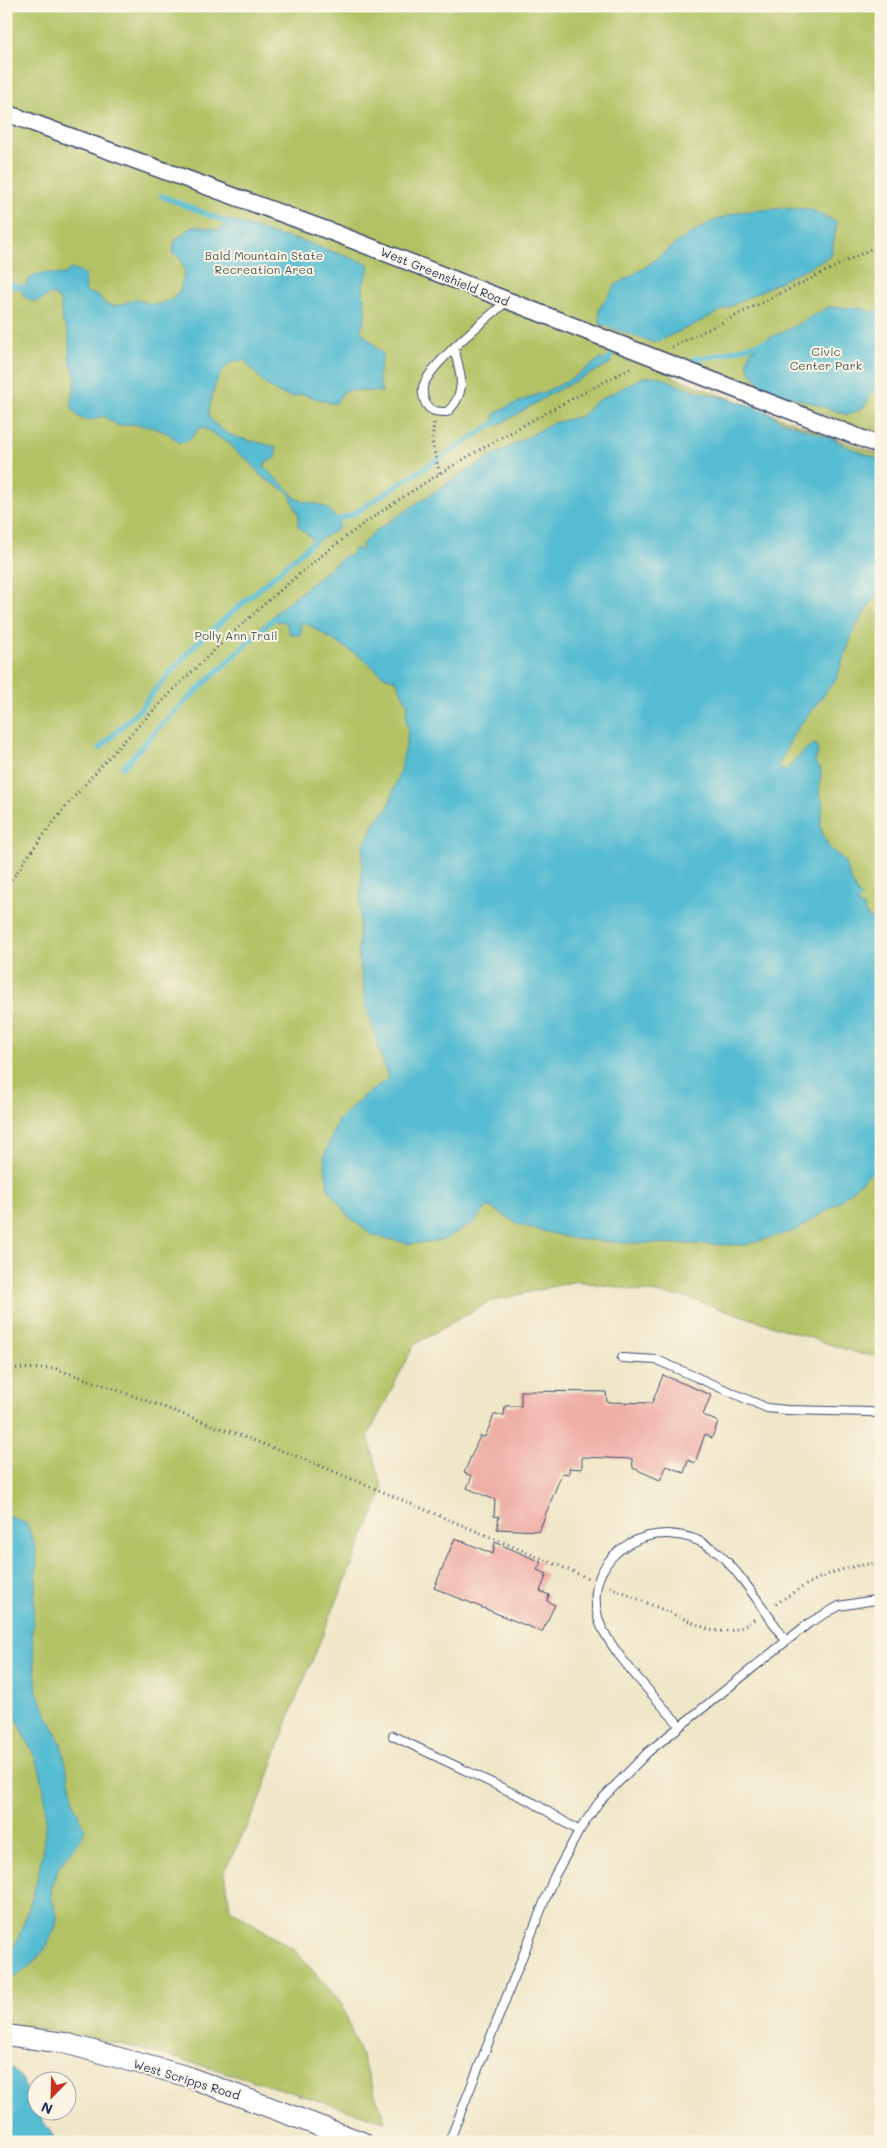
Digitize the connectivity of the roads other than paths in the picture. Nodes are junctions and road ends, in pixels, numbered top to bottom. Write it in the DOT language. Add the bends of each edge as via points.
graph roads {
  1 [pos="6,113"];
  2 [pos="507,301"];
  3 [pos="454,349"];
  4 [pos="881,446"];
  5 [pos="622,1358"];
  6 [pos="881,1415"];
  7 [pos="881,1599"];
  8 [pos="786,1641"];
  9 [pos="680,1726"];
  10 [pos="393,1736"];
  11 [pos="579,1831"];
  12 [pos="6,2035"];
  13 [pos="340,2138"];
  14 [pos="362,2142"];
  15 [pos="449,2142"];
  1 -- 2 [label="street, West Greenshield Road" via="332,232"];
  2 -- 3 [label="lane"];
  2 -- 4 [label="street, West Greenshield Road"];
  3 -- 3 [label="lane" via="424,385 422,395 426,405 436,412 447,412 453,407 462,388 462,375"];
  5 -- 6 [label="lane" via="657,1360 767,1408"];
  7 -- 8 [label="lane" via="860,1601 828,1611"];
  8 -- 9 [label="lane"];
  8 -- 9 [label="lane" via="730,1566 702,1541 684,1535 663,1534 627,1543 605,1569 596,1601 598,1618 606,1637"];
  9 -- 11 [label="lane" via="622,1776"];
  10 -- 11 [label="lane" via="534,1803"];
  11 -- 15 [label="lane" via="550,1886"];
  12 -- 13 [label="street, West Scripps Road" via="64,2042 186,2076"];
  13 -- 14 [label="street, West Scripps Road"];
}
